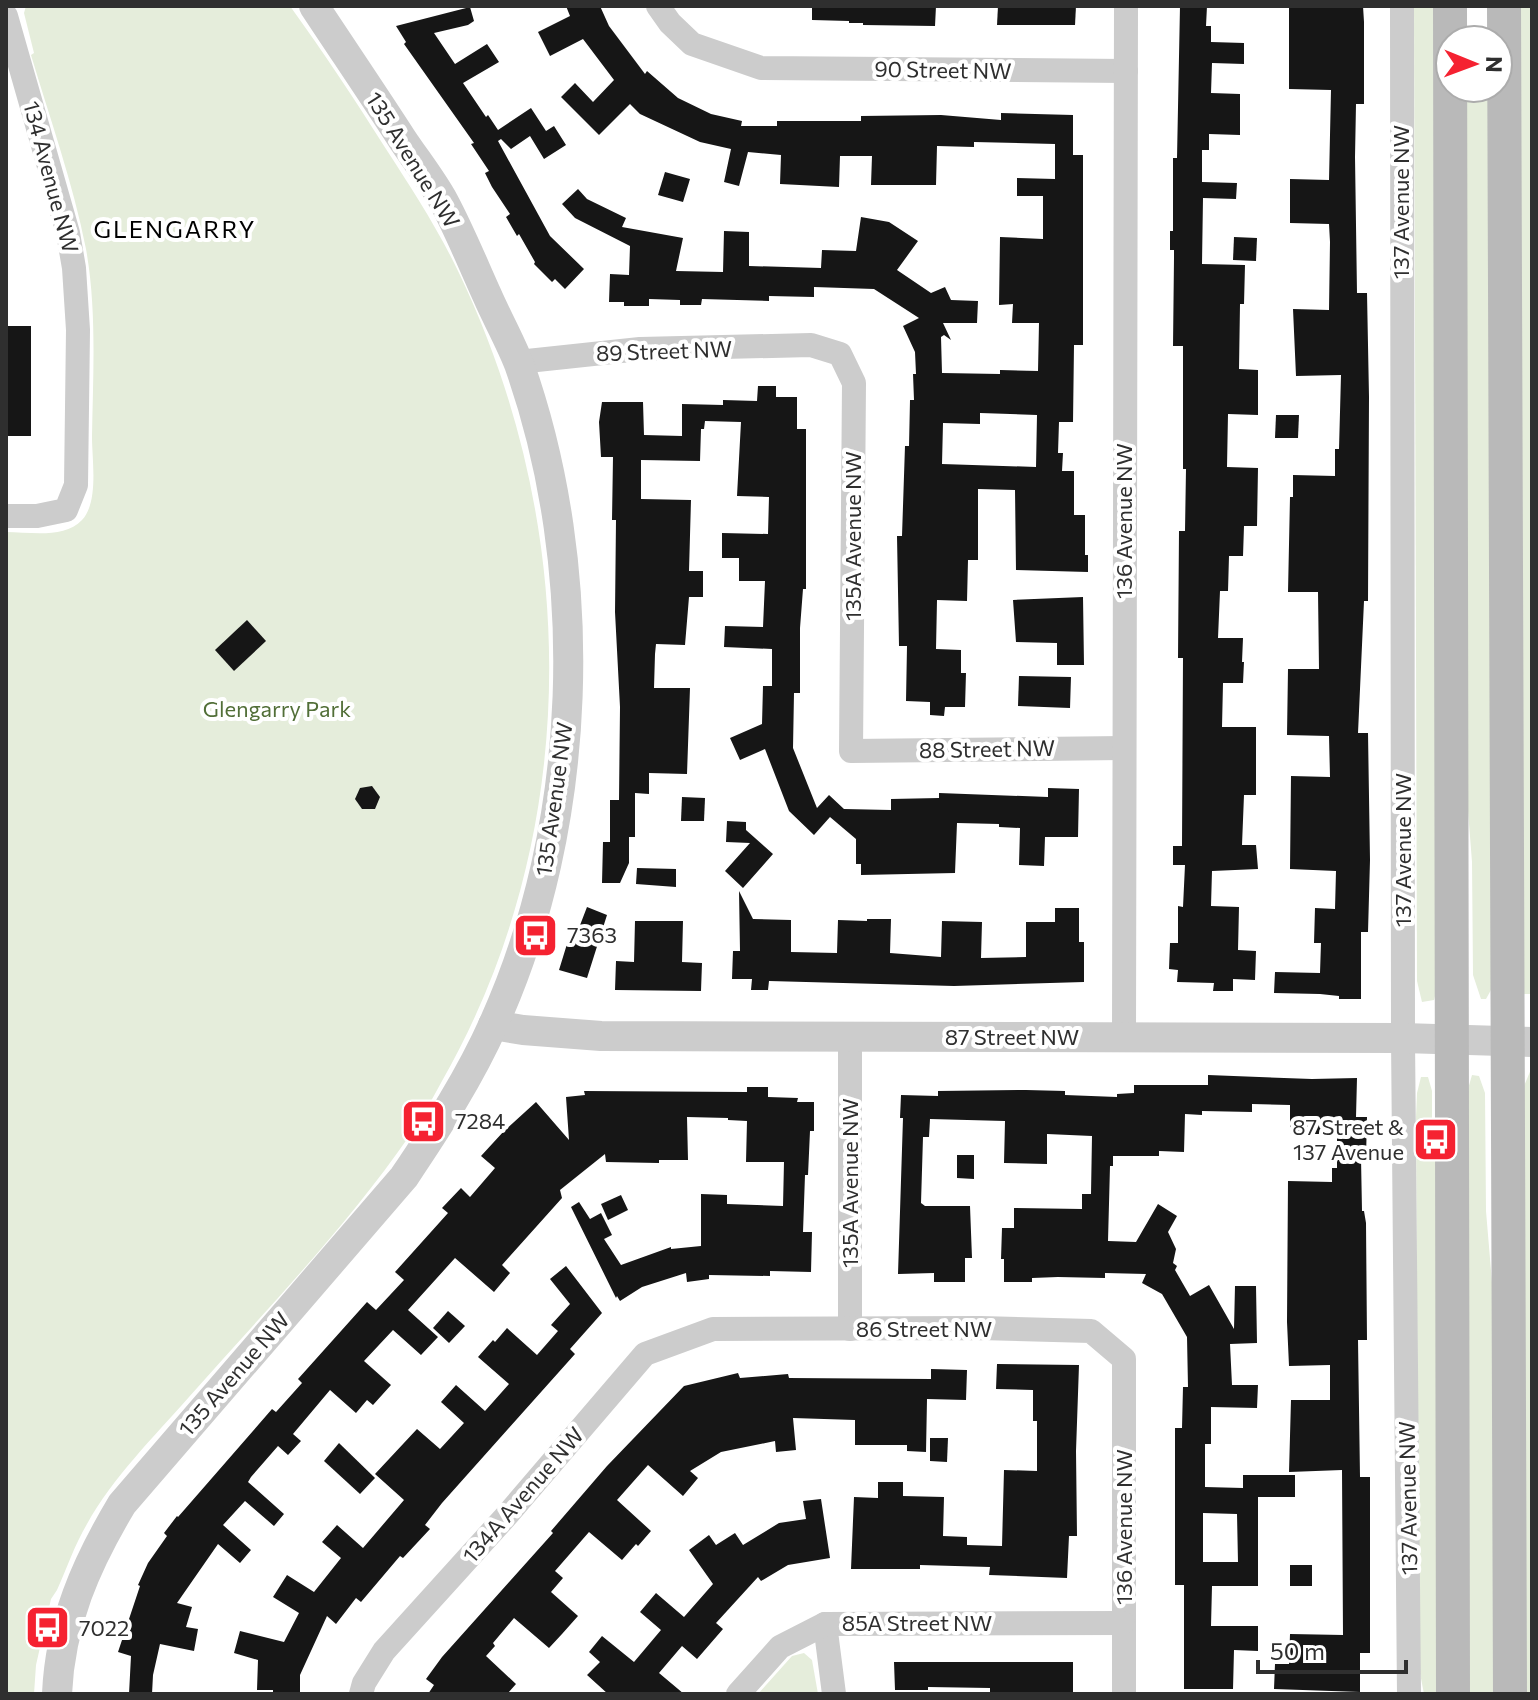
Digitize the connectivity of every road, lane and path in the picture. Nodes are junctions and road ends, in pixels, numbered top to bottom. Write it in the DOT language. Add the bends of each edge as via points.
graph roads {
  1 [pos="314,6"];
  2 [pos="658,6"];
  3 [pos="1126,6"];
  4 [pos="1402,6"];
  5 [pos="1450,6"];
  6 [pos="1504,6"];
  7 [pos="6,16"];
  8 [pos="1126,71"];
  9 [pos="811,345"];
  10 [pos="518,362"];
  11 [pos="6,516"];
  12 [pos="1123,748"];
  13 [pos="851,751"];
  14 [pos="493,1025"];
  15 [pos="850,1037"];
  16 [pos="1124,1037"];
  17 [pos="1403,1038"];
  18 [pos="1451,1040"];
  19 [pos="1519,1042"];
  20 [pos="713,1329"];
  21 [pos="850,1329"];
  22 [pos="1124,1359"];
  23 [pos="1123,1623"];
  24 [pos="825,1624"];
  25 [pos="57,1694"];
  26 [pos="361,1694"];
  27 [pos="738,1694"];
  28 [pos="834,1694"];
  29 [pos="1124,1694"];
  30 [pos="1409,1694"];
  31 [pos="1453,1694"];
  32 [pos="1510,1694"];
  1 -- 10 [label="street, 135 Avenue NW" via="443,202"];
  2 -- 8 [label="street, 90 Street NW" via="692,44 761,68"];
  3 -- 8 [label="street, 136 Avenue NW"];
  4 -- 17 [label="street, 137 Avenue NW"];
  5 -- 18 [label="main road, 137 Avenue NW"];
  6 -- 19 [label="main road"];
  7 -- 11 [label="street, 134 Avenue NW" via="68,233 78,330 76,485 66,510"];
  8 -- 12 [label="street, 136 Avenue NW"];
  9 -- 10 [label="street, 89 Street NW" via="640,349"];
  9 -- 13 [label="street, 135A Avenue NW" via="840,354 854,383"];
  10 -- 14 [label="street, 135 Avenue NW" via="541,447 560,551 567,716 539,897"];
  12 -- 13 [label="street, 88 Street NW"];
  12 -- 16 [label="street, 136 Avenue NW"];
  14 -- 15 [label="street, 87 Street NW" via="601,1036"];
  14 -- 25 [label="street, 135 Avenue NW" via="439,1126 404,1177 122,1504 88,1564 70,1611"];
  15 -- 16 [label="street, 87 Street NW"];
  15 -- 21 [label="street, 135A Avenue NW"];
  16 -- 17 [label="street, 87 Street NW"];
  17 -- 18 [label="street, 87 Street NW"];
  17 -- 30 [label="street, 137 Avenue NW"];
  18 -- 19 [label="street, 87 Street NW"];
  18 -- 31 [label="main road, 137 Avenue NW"];
  19 -- 32 [label="main road"];
  20 -- 21 [label="street, 86 Street NW"];
  20 -- 26 [label="street, 134A Avenue NW" via="645,1354 384,1651"];
  21 -- 22 [label="street, 86 Street NW" via="1091,1331"];
  22 -- 23 [label="street, 136 Avenue NW"];
  23 -- 24 [label="street, 85A Street NW"];
  23 -- 29 [label="street, 136 Avenue NW"];
  24 -- 27 [label="street, 85A Street NW" via="780,1647"];
  24 -- 28 [label="street"];
}
